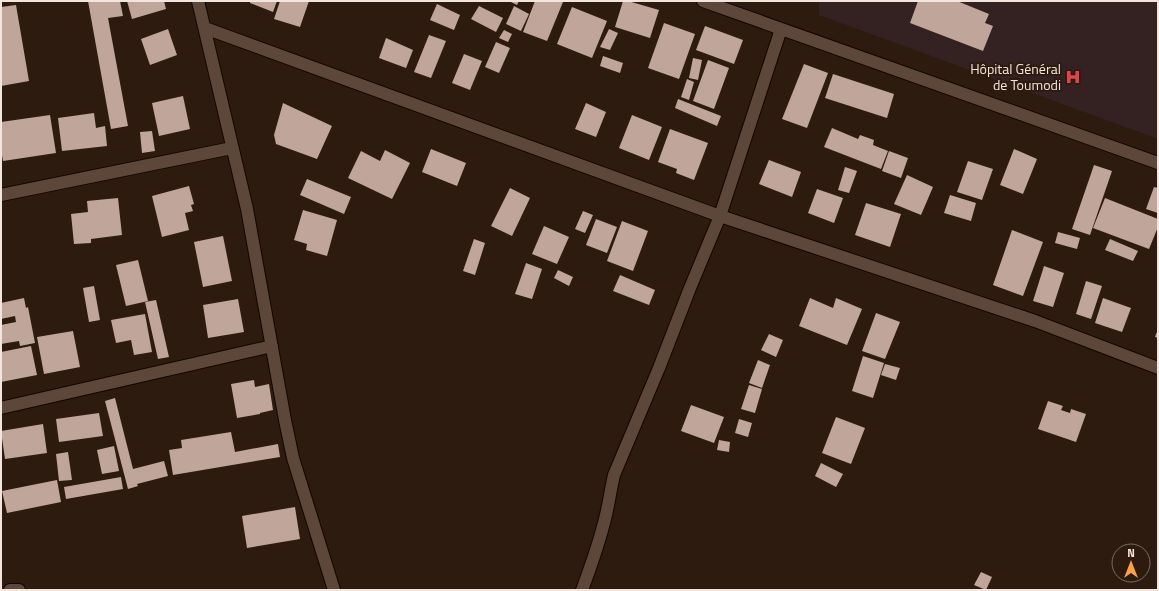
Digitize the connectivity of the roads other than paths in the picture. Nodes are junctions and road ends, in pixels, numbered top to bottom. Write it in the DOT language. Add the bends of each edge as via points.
graph roads {
  1 [pos="198,1"];
  2 [pos="703,1"];
  3 [pos="205,28"];
  4 [pos="781,29"];
  5 [pos="232,148"];
  6 [pos="1158,163"];
  7 [pos="1,194"];
  8 [pos="720,216"];
  9 [pos="272,346"];
  10 [pos="1158,368"];
  11 [pos="1,408"];
  12 [pos="10,590"];
  13 [pos="19,590"];
  14 [pos="334,590"];
  15 [pos="582,590"];
  1 -- 3 [label="street"];
  2 -- 4 [label="street"];
  3 -- 5 [label="street"];
  3 -- 8 [label="street"];
  4 -- 6 [label="street"];
  4 -- 8 [label="street"];
  5 -- 7 [label="street"];
  5 -- 9 [label="street" via="247,209"];
  8 -- 10 [label="street" via="1035,321"];
  8 -- 15 [label="street" via="614,475 606,514"];
  9 -- 11 [label="street"];
  9 -- 14 [label="street" via="293,458"];
  12 -- 13 [label="street"];
}
